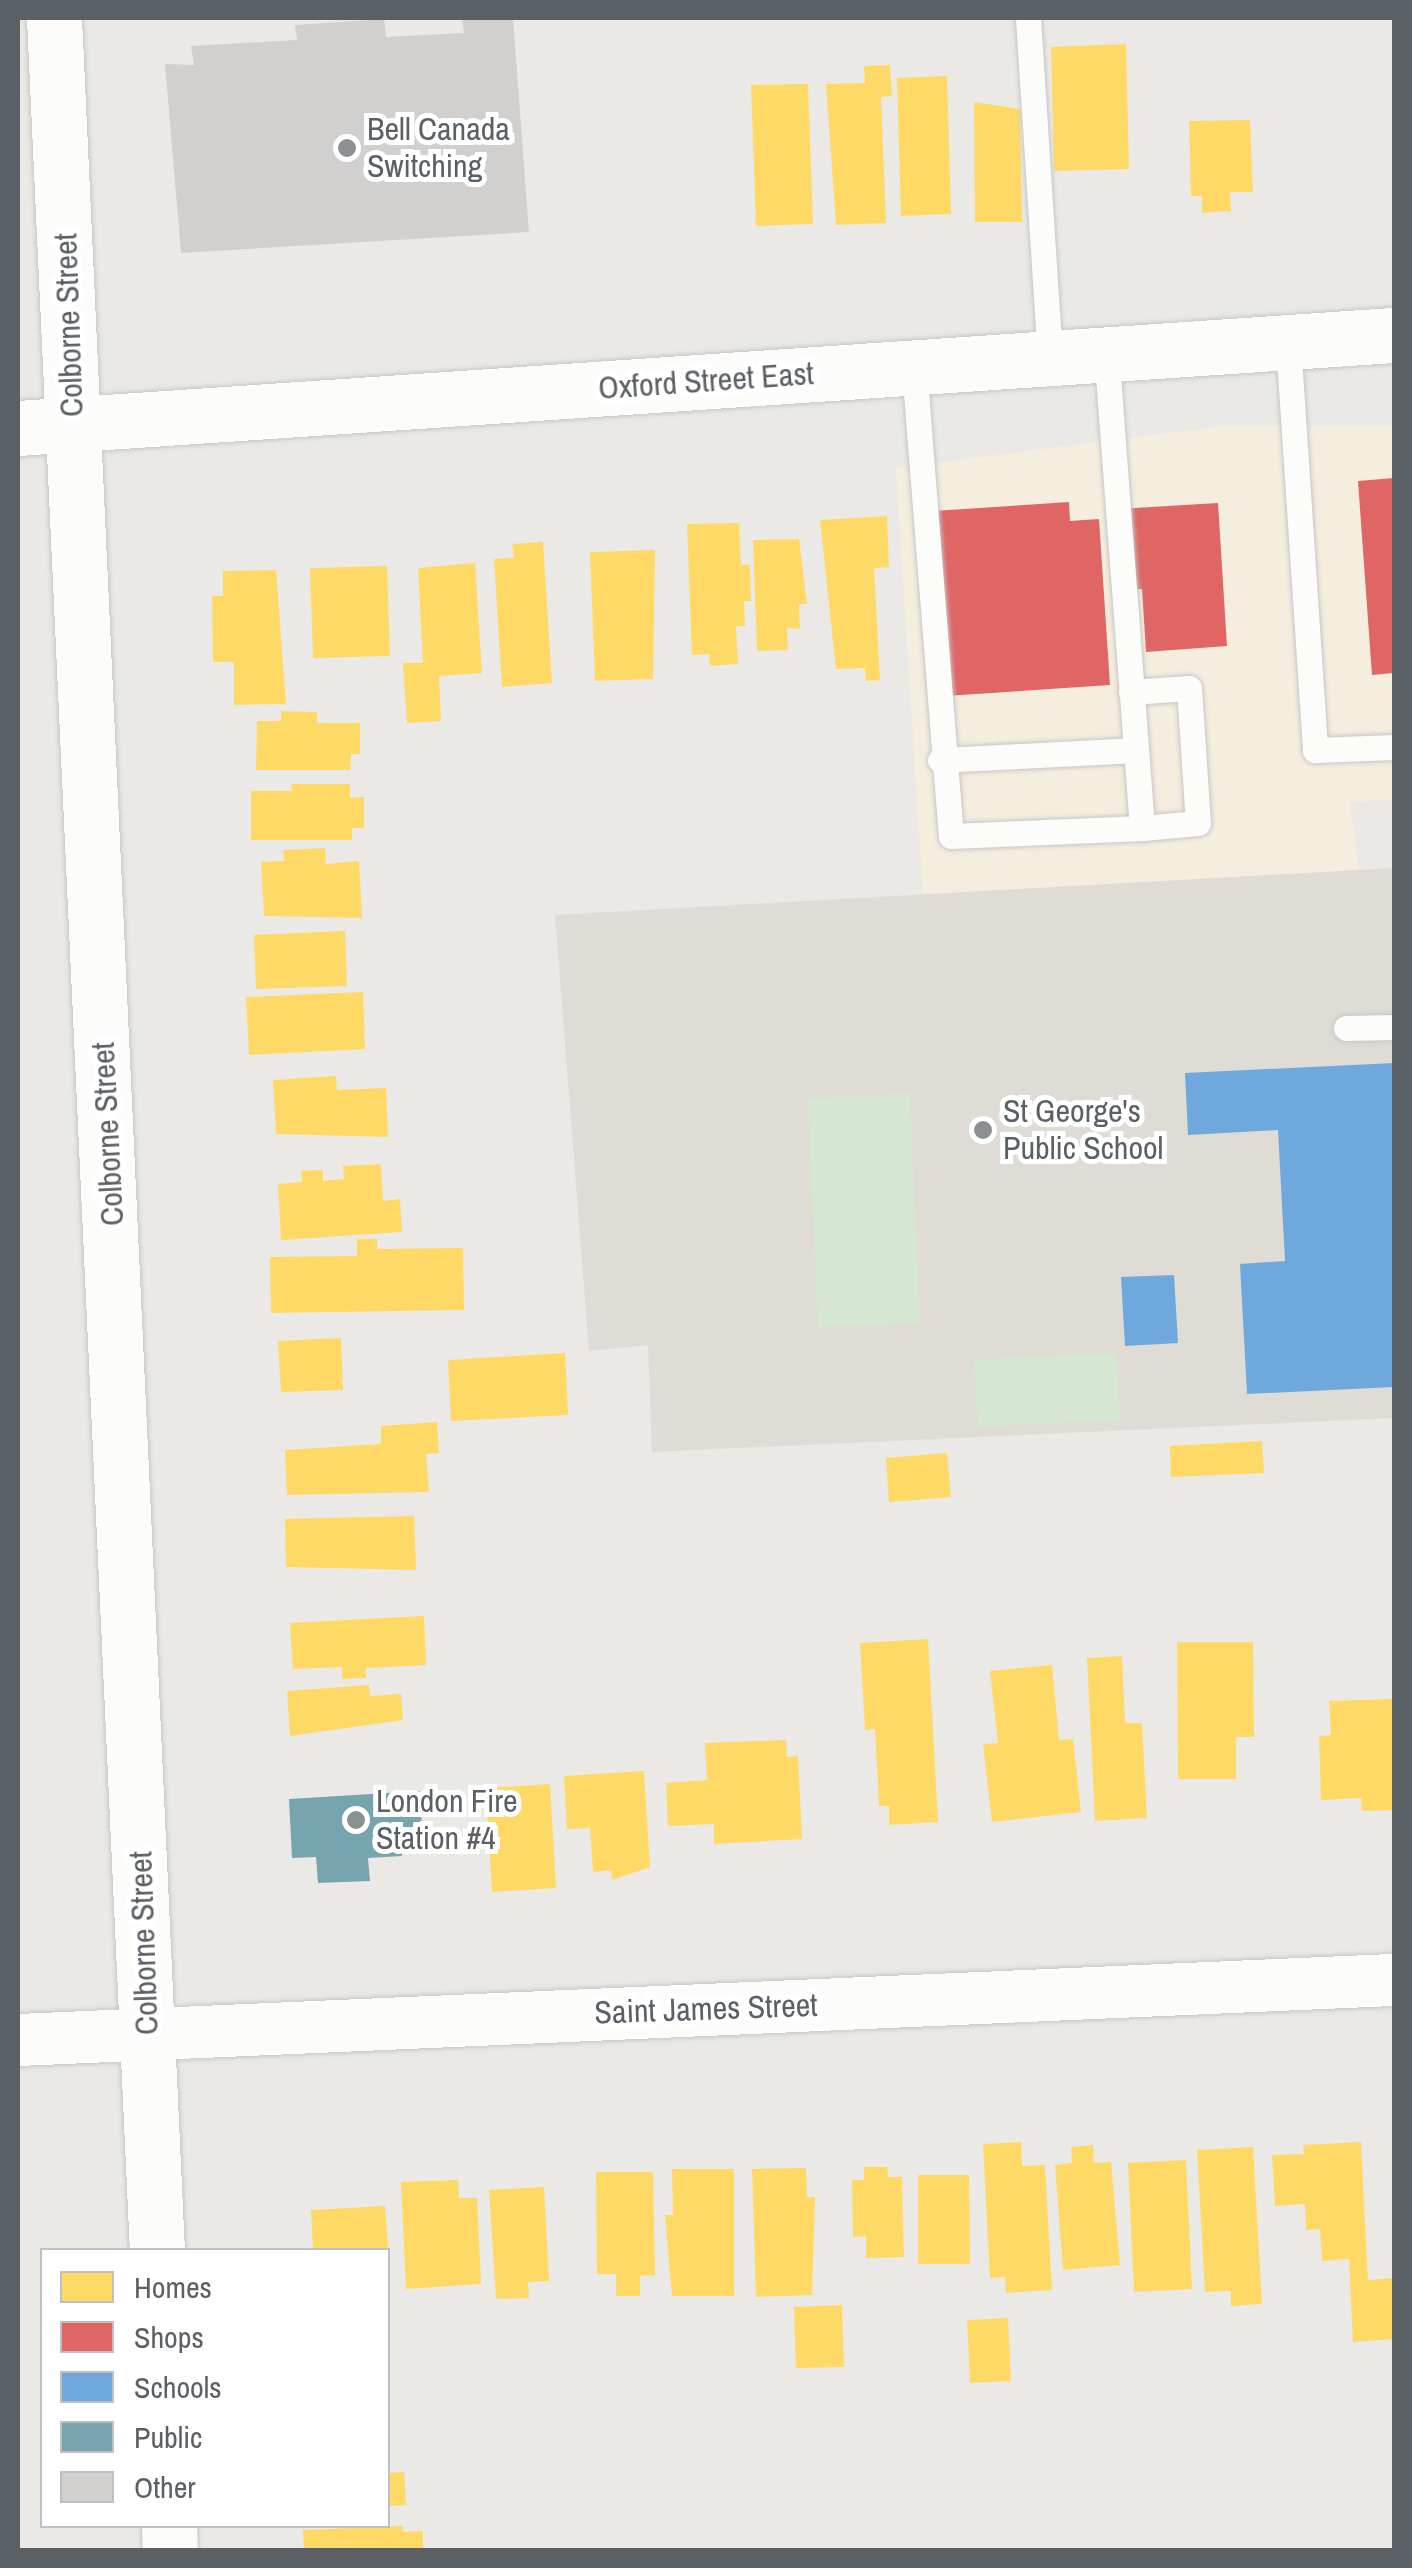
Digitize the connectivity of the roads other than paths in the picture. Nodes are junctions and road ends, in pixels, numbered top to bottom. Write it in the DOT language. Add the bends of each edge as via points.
graph roads {
  1 [pos="54,18"];
  2 [pos="1028,18"];
  3 [pos="1394,335"];
  4 [pos="1288,342"];
  5 [pos="1106,354"];
  6 [pos="1050,358"];
  7 [pos="914,367"];
  8 [pos="73,424"];
  9 [pos="18,428"];
  10 [pos="1131,692"];
  11 [pos="1394,748"];
  12 [pos="1136,750"];
  13 [pos="940,760"];
  14 [pos="1142,828"];
  15 [pos="1394,1027"];
  16 [pos="1346,1028"];
  17 [pos="1394,1980"];
  18 [pos="148,2034"];
  19 [pos="18,2040"];
  20 [pos="157,2248"];
  1 -- 8 [label="street, Colborne Street"];
  2 -- 6 [label="lane"];
  3 -- 4 [label="street, Oxford Street East"];
  4 -- 5 [label="street, Oxford Street East"];
  4 -- 11 [label="lane" via="1316,750"];
  5 -- 6 [label="street, Oxford Street East"];
  5 -- 10 [label="lane"];
  6 -- 7 [label="street, Oxford Street East"];
  7 -- 8 [label="street, Oxford Street East"];
  7 -- 13 [label="lane"];
  8 -- 9 [label="street, Oxford Street East"];
  8 -- 18 [label="street, Colborne Street"];
  10 -- 12 [label="lane"];
  10 -- 14 [label="lane" via="1190,688 1198,823"];
  12 -- 13 [label="lane"];
  12 -- 14 [label="lane"];
  13 -- 14 [label="lane" via="951,836"];
  15 -- 16 [label="lane"];
  17 -- 18 [label="street, Saint James Street"];
  18 -- 19 [label="street, Saint James Street"];
  18 -- 20 [label="street, Colborne Street"];
}
